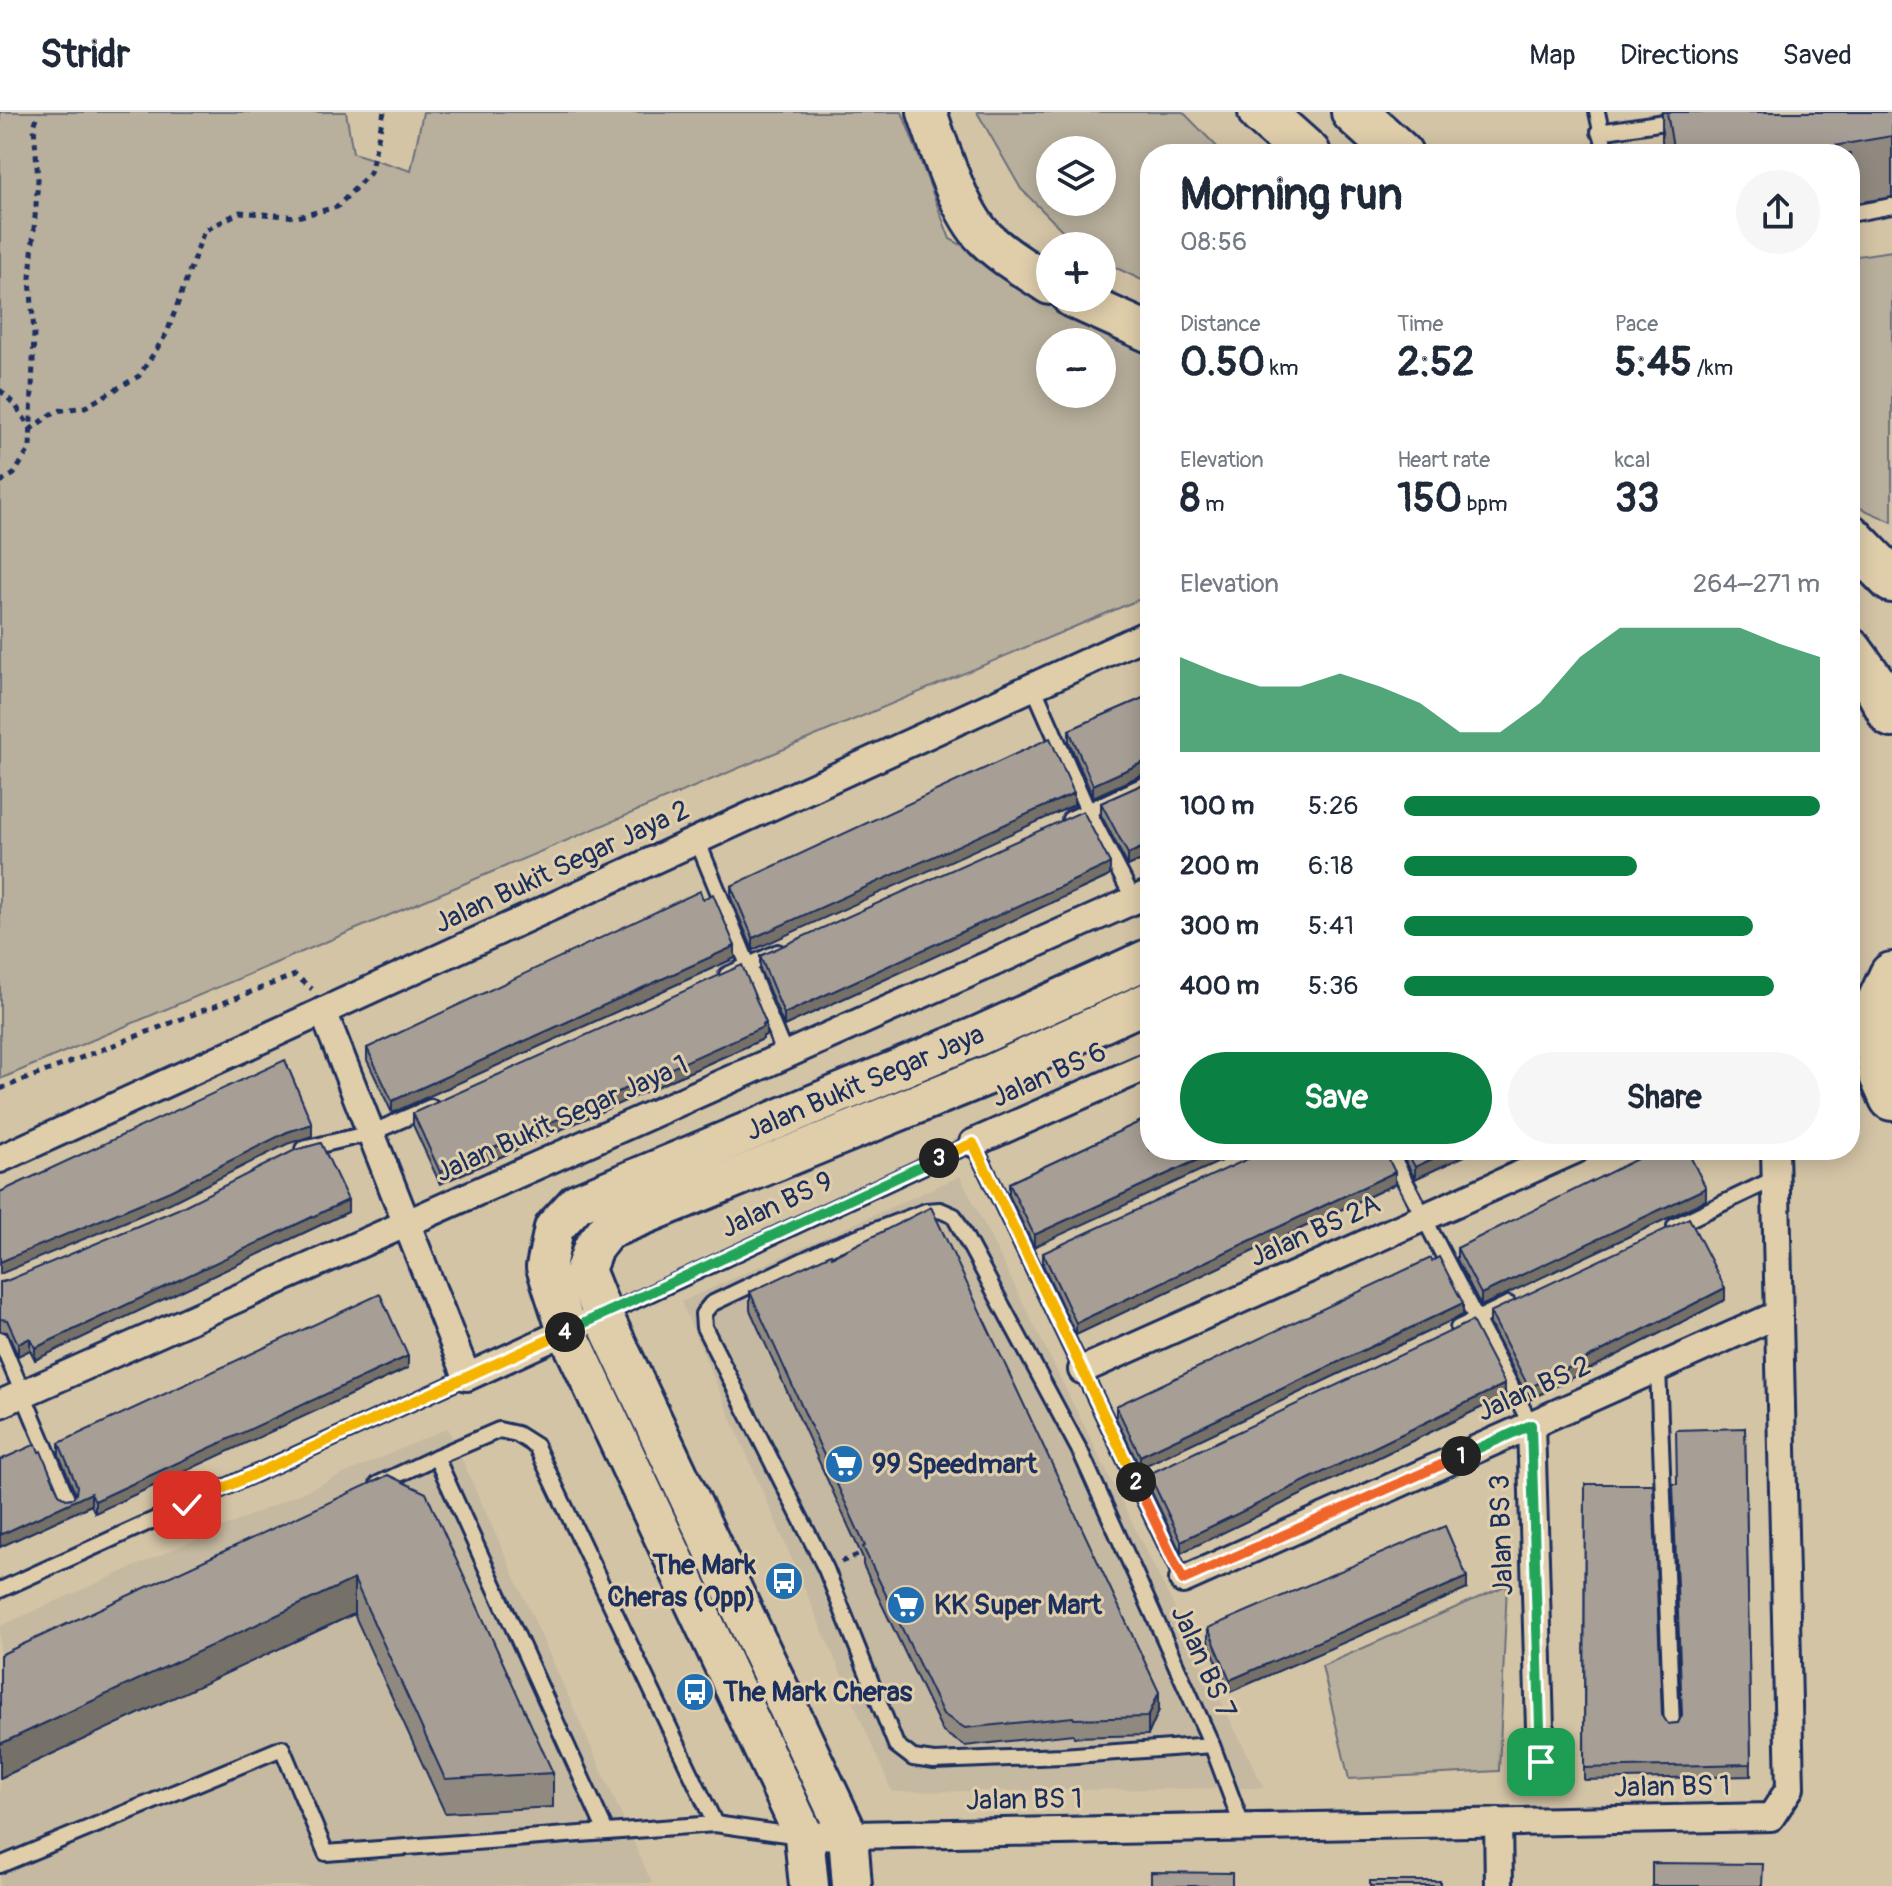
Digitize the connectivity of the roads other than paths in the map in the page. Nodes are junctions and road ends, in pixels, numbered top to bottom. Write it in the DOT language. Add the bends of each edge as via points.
graph roads {
  1 [pos="927,112"];
  2 [pos="950,112"];
  3 [pos="1261,112"];
  4 [pos="1354,112"];
  5 [pos="1597,112"];
  6 [pos="1693,117"];
  7 [pos="1599,132"];
  8 [pos="1297,144"];
  9 [pos="1389,144"];
  10 [pos="1603,144"];
  11 [pos="1892,206"];
  12 [pos="1860,212"];
  13 [pos="1036,249"];
  14 [pos="1036,275"];
  15 [pos="1116,293"];
  16 [pos="1140,305"];
  17 [pos="1103,312"];
  18 [pos="1140,329"];
  19 [pos="1860,547"];
  20 [pos="1892,580"];
  21 [pos="1140,638"];
  22 [pos="1860,665"];
  23 [pos="1033,686"];
  24 [pos="1892,715"];
  25 [pos="1140,787"];
  26 [pos="1088,811"];
  27 [pos="1060,824"];
  28 [pos="697,840"];
  29 [pos="1140,894"];
  30 [pos="1140,898"];
  31 [pos="791,946"];
  32 [pos="1140,963"];
  33 [pos="748,965"];
  34 [pos="719,978"];
  35 [pos="1884,994"];
  36 [pos="1140,1006"];
  37 [pos="323,1011"];
  38 [pos="785,1055"];
  39 [pos="1140,1069"];
  40 [pos="1892,1098"];
  41 [pos="444,1101"];
  42 [pos="371,1133"];
  43 [pos="973,1143"];
  44 [pos="291,1153"];
  45 [pos="0,1159"];
  46 [pos="1394,1160"];
  47 [pos="1552,1160"];
  48 [pos="1775,1160"];
  49 [pos="1776,1178"];
  50 [pos="1422,1218"];
  51 [pos="406,1224"];
  52 [pos="1661,1232"];
  53 [pos="1518,1300"];
  54 [pos="1779,1314"];
  55 [pos="603,1315"];
  56 [pos="1475,1320"];
  57 [pos="567,1331"];
  58 [pos="1447,1333"];
  59 [pos="0,1339"];
  60 [pos="1658,1368"];
  61 [pos="1082,1370"];
  62 [pos="467,1377"];
  63 [pos="12,1398"];
  64 [pos="1531,1425"];
  65 [pos="436,1457"];
  66 [pos="1150,1474"];
  67 [pos="1135,1481"];
  68 [pos="365,1489"];
  69 [pos="68,1501"];
  70 [pos="1183,1580"];
  71 [pos="0,1590"];
  72 [pos="1672,1727"];
  73 [pos="1212,1745"];
  74 [pos="1541,1762"];
  75 [pos="1498,1822"];
  76 [pos="715,1824"];
  77 [pos="1243,1828"];
  78 [pos="606,1832"];
  79 [pos="848,1835"];
  80 [pos="804,1836"];
  81 [pos="0,1865"];
  82 [pos="809,1886"];
  83 [pos="852,1886"];
  84 [pos="1499,1886"];
  1 -- 14 [label="street" via="968,215 983,237"];
  2 -- 13 [label="street" via="968,166 989,201 1018,237"];
  3 -- 8 [label="highway"];
  4 -- 9 [label="highway"];
  5 -- 7 [label="lane"];
  6 -- 7 [label="lane"];
  7 -- 10 [label="lane"];
  11 -- 12 [label="lane"];
  15 -- 16 [label="street"];
  17 -- 18 [label="street"];
  19 -- 20 [label="highway"];
  21 -- 23 [label="street, Jalan Bukit Segar Jaya 2"];
  22 -- 24 [label="highway"];
  23 -- 26 [label="lane"];
  23 -- 28 [label="street, Jalan Bukit Segar Jaya 2"];
  25 -- 26 [label="lane"];
  26 -- 27 [label="lane"];
  26 -- 29 [label="lane"];
  28 -- 33 [label="lane"];
  28 -- 37 [label="street, Jalan Bukit Segar Jaya 2"];
  30 -- 38 [label="street, Jalan Bukit Segar Jaya 1"];
  31 -- 33 [label="lane"];
  32 -- 57 [label="street, Jalan Bukit Segar Jaya" via="577,1203 554,1228 546,1267"];
  33 -- 34 [label="lane"];
  33 -- 38 [label="lane"];
  35 -- 40 [label="highway" via="1881,1073"];
  36 -- 55 [label="street, Jalan Bukit Segar Jaya" via="993,1073 607,1230 585,1270"];
  37 -- 42 [label="street"];
  37 -- 45 [label="street, Jalan Bukit Segar Jaya 2"];
  38 -- 51 [label="street, Jalan Bukit Segar Jaya 1"];
  39 -- 43 [label="street, Jalan BS 6"];
  41 -- 42 [label="lane"];
  42 -- 44 [label="lane"];
  42 -- 51 [label="street"];
  43 -- 55 [label="lane, Jalan BS 9"];
  43 -- 61 [label="lane" via="1036,1257"];
  46 -- 50 [label="lane, Jalan BS 3"];
  47 -- 50 [label="street, Jalan BS 2A"];
  48 -- 49 [label="street, Jalan BS 1"];
  49 -- 52 [label="lane"];
  49 -- 54 [label="street, Jalan BS 1"];
  50 -- 56 [label="lane, Jalan BS 3"];
  50 -- 61 [label="street, Jalan BS 2A"];
  51 -- 62 [label="street"];
  51 -- 63 [label="street, Jalan Bukit Segar Jaya 1"];
  53 -- 56 [label="lane"];
  54 -- 60 [label="street, Jalan BS 2"];
  54 -- 75 [label="street, Jalan BS 1" via="1790,1788 1771,1817"];
  55 -- 57 [label="street"];
  55 -- 79 [label="street"];
  56 -- 58 [label="lane"];
  56 -- 64 [label="lane, Jalan BS 3"];
  57 -- 62 [label="street"];
  57 -- 80 [label="street"];
  59 -- 63 [label="lane"];
  60 -- 64 [label="street, Jalan BS 2"];
  60 -- 72 [label="lane"];
  61 -- 67 [label="lane"];
  62 -- 71 [label="lane"];
  63 -- 69 [label="lane"];
  64 -- 70 [label="street, Jalan BS 2"];
  64 -- 74 [label="street, Jalan BS 3"];
  65 -- 68 [label="lane"];
  65 -- 76 [label="lane" via="499,1430 536,1446"];
  65 -- 78 [label="lane"];
  66 -- 67 [label="lane"];
  67 -- 70 [label="lane"];
  73 -- 73 [label="lane, Jalan BS 7" via="934,1761 913,1758 896,1745 826,1569 704,1327 703,1314 711,1304 833,1246 926,1211 954,1216 1081,1453"];
  73 -- 77 [label="lane"];
  75 -- 77 [label="street, Jalan BS 1"];
  75 -- 84 [label="street"];
  76 -- 78 [label="lane"];
  76 -- 80 [label="lane"];
  77 -- 79 [label="street, Jalan BS 1"];
  78 -- 81 [label="lane" via="326,1853 282,1748"];
  79 -- 80 [label="street, Jalan BS 1"];
  79 -- 83 [label="street"];
  80 -- 82 [label="street"];
}
